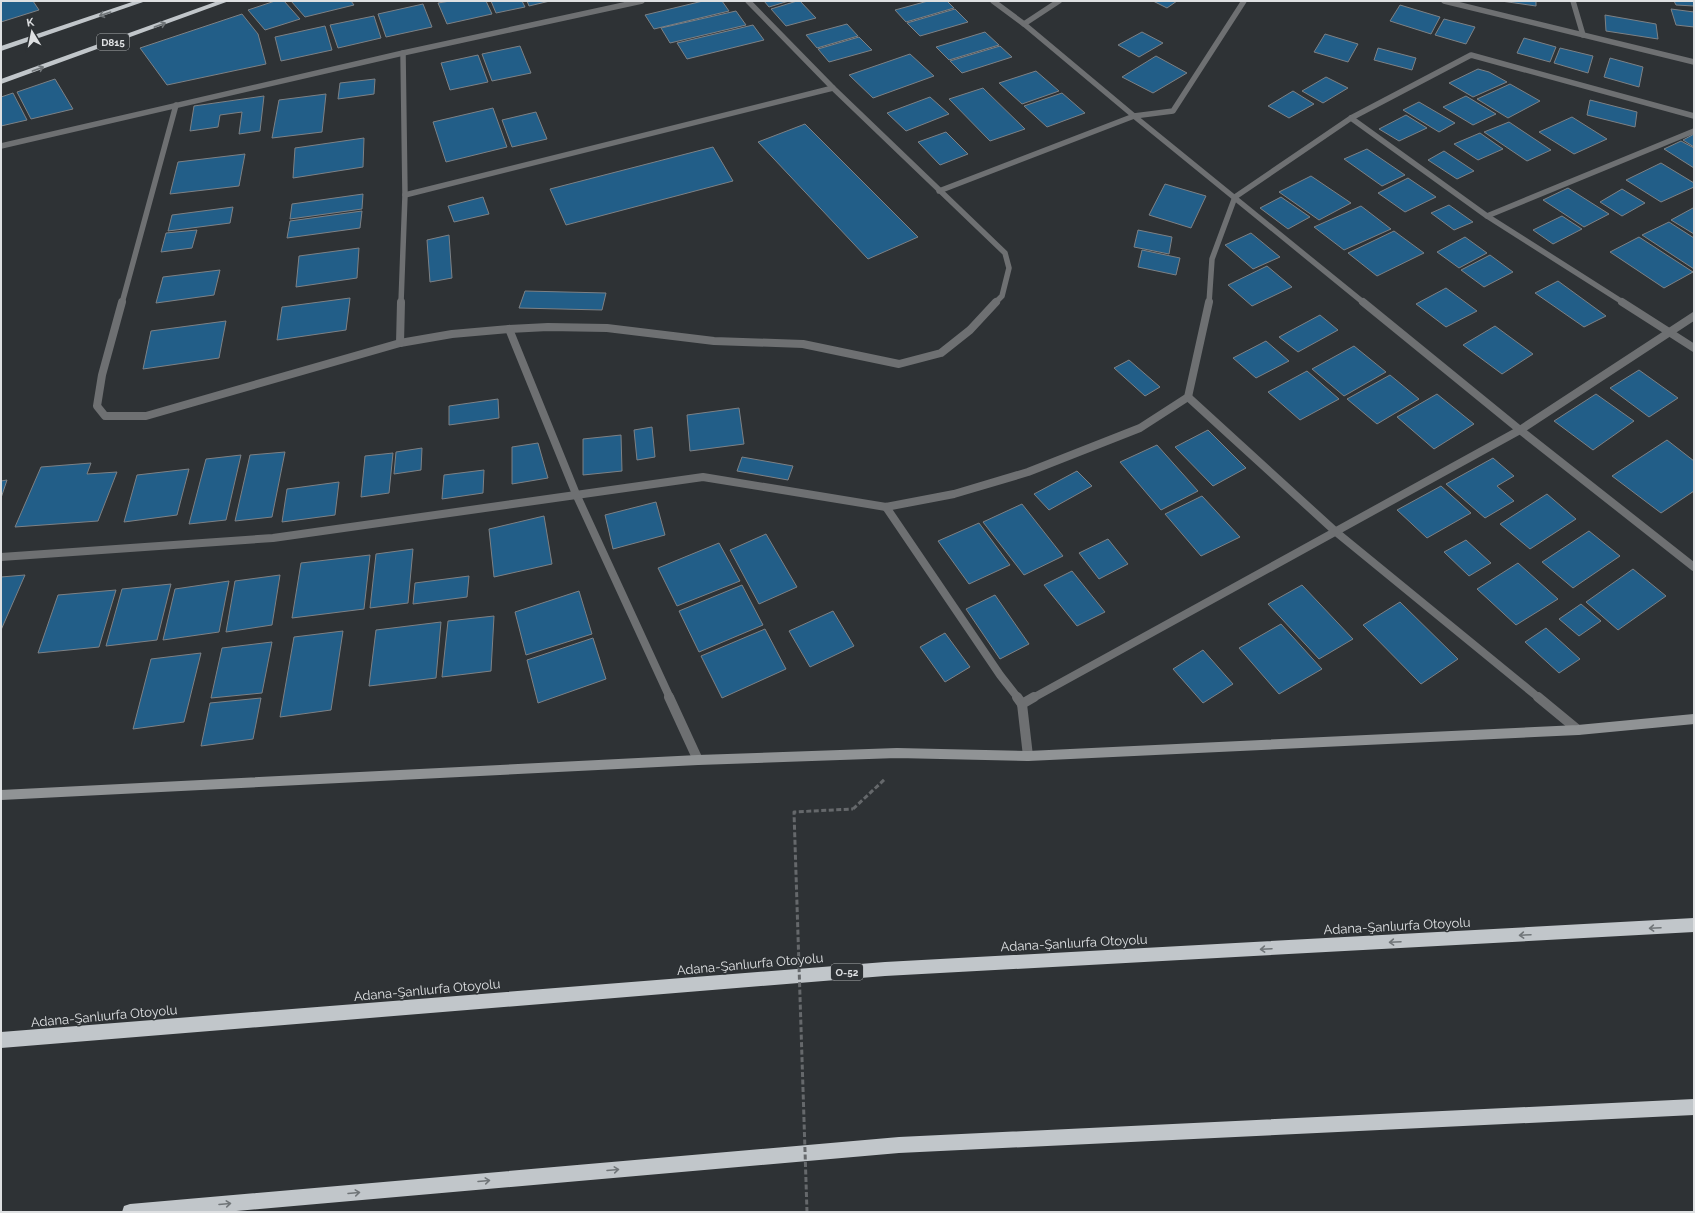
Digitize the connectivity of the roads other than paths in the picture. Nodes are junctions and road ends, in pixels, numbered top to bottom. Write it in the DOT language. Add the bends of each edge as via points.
graph roads {
  1 [pos="142,1"];
  2 [pos="225,1"];
  3 [pos="642,1"];
  4 [pos="748,1"];
  5 [pos="993,1"];
  6 [pos="1059,1"];
  7 [pos="1244,1"];
  8 [pos="1444,1"];
  9 [pos="1573,1"];
  10 [pos="1024,24"];
  11 [pos="1583,35"];
  12 [pos="1,49"];
  13 [pos="403,53"];
  14 [pos="1694,62"];
  15 [pos="1,82"];
  16 [pos="833,88"];
  17 [pos="176,104"];
  18 [pos="1134,116"];
  19 [pos="1694,116"];
  20 [pos="1351,118"];
  21 [pos="1694,131"];
  22 [pos="1,146"];
  23 [pos="939,191"];
  24 [pos="405,195"];
  25 [pos="1235,197"];
  26 [pos="1487,216"];
  27 [pos="1694,316"];
  28 [pos="509,329"];
  29 [pos="1669,332"];
  30 [pos="400,343"];
  31 [pos="1694,348"];
  32 [pos="1188,397"];
  33 [pos="1520,430"];
  34 [pos="576,494"];
  35 [pos="886,507"];
  36 [pos="1336,532"];
  37 [pos="1,557"];
  38 [pos="1694,567"];
  39 [pos="1022,704"];
  40 [pos="1694,719"];
  41 [pos="1578,730"];
  42 [pos="1028,756"];
  43 [pos="698,760"];
  44 [pos="1,795"];
  45 [pos="1694,925"];
  46 [pos="1,1040"];
  47 [pos="1694,1107"];
  48 [pos="130,1212"];
  1 -- 12 [label="highway, one-way"];
  15 -- 2 [label="highway, D815, one-way"];
  3 -- 13 [label="street"];
  4 -- 16 [label="street"];
  5 -- 10 [label="street"];
  6 -- 10 [label="street"];
  7 -- 18 [label="street" via="1173,111"];
  8 -- 11 [label="street"];
  9 -- 11 [label="street"];
  10 -- 18 [label="street"];
  11 -- 14 [label="street"];
  13 -- 17 [label="street"];
  13 -- 24 [label="street"];
  16 -- 23 [label="street"];
  16 -- 24 [label="street"];
  17 -- 22 [label="street"];
  17 -- 30 [label="street" via="102,375 97,406 105,416 146,416"];
  18 -- 23 [label="street"];
  18 -- 25 [label="street"];
  19 -- 20 [label="street" via="1471,55"];
  20 -- 25 [label="street"];
  20 -- 26 [label="street"];
  21 -- 26 [label="street"];
  23 -- 28 [label="street" via="1005,253 1009,268 1002,296 970,330 941,353 899,364 804,344 714,341 607,328"];
  24 -- 30 [label="street"];
  25 -- 32 [label="street" via="1212,259 1209,304"];
  25 -- 33 [label="street"];
  26 -- 29 [label="street"];
  27 -- 29 [label="street"];
  28 -- 30 [label="street" via="452,334"];
  28 -- 34 [label="street"];
  29 -- 31 [label="street"];
  29 -- 33 [label="street"];
  32 -- 35 [label="street" via="1140,428 1028,472 954,494"];
  32 -- 36 [label="street"];
  33 -- 36 [label="street"];
  33 -- 38 [label="street"];
  34 -- 35 [label="street" via="703,477"];
  34 -- 37 [label="street" via="273,538"];
  34 -- 43 [label="street"];
  35 -- 39 [label="street"];
  36 -- 39 [label="street"];
  36 -- 41 [label="street"];
  39 -- 42 [label="street"];
  40 -- 41 [label="main road"];
  41 -- 42 [label="main road"];
  42 -- 43 [label="main road" via="897,753"];
  43 -- 44 [label="main road"];
  45 -- 46 [label="highway, Adana-Şanlıurfa Otoyolu / O-52, one-way" via="885,969"];
  48 -- 47 [label="highway, one-way" via="899,1145"];
}
